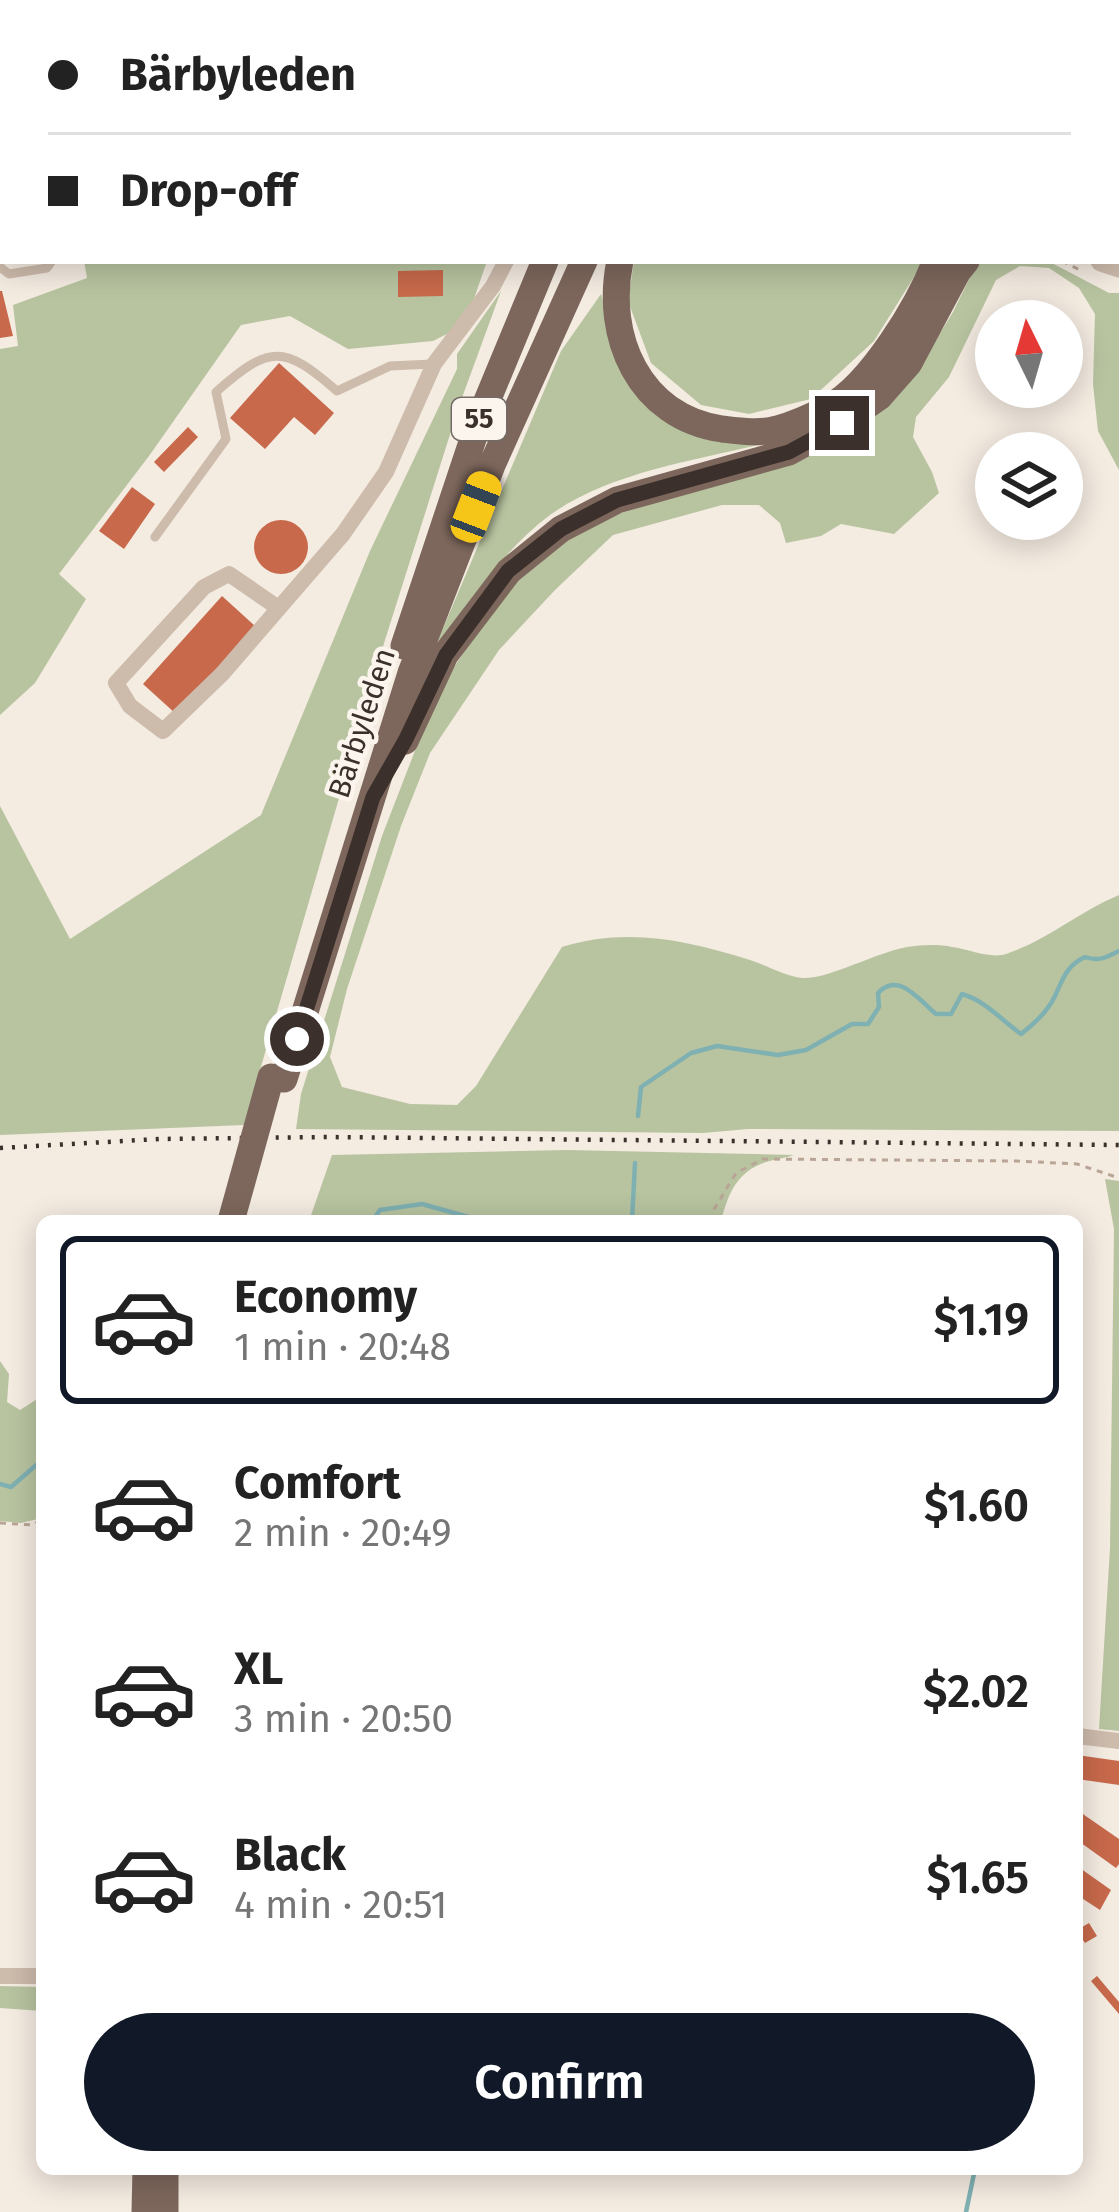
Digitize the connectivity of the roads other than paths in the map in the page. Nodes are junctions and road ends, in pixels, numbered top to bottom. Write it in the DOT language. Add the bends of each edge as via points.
graph roads {
  1 [pos="50,264"];
  2 [pos="505,264"];
  3 [pos="544,264"];
  4 [pos="583,264"];
  5 [pos="619,264"];
  6 [pos="934,264"];
  7 [pos="964,264"];
  8 [pos="1090,265"];
  9 [pos="0,267"];
  10 [pos="1119,267"];
  11 [pos="434,364"];
  12 [pos="155,537"];
  13 [pos="277,608"];
  14 [pos="373,797"];
  15 [pos="277,1078"];
  16 [pos="233,1215"];
  17 [pos="246,1215"];
  18 [pos="1083,1737"];
  19 [pos="1119,1741"];
  20 [pos="0,1976"];
  21 [pos="36,1976"];
  22 [pos="146,2175"];
  23 [pos="165,2175"];
  24 [pos="145,2212"];
  25 [pos="164,2212"];
  1 -- 9 [label="lane" via="9,274"];
  2 -- 11 [label="street"];
  3 -- 15 [label="main road, Bärbyleden / 55" via="424,580"];
  4 -- 14 [label="main road, Bärbyleden / 55" via="492,465 411,673"];
  5 -- 6 [label="main road" via="616,320 635,373 675,410 707,427 738,431 775,430 832,407 875,367"];
  7 -- 14 [label="main road" via="908,363 842,423 789,452 617,500 561,529 508,571 446,655"];
  8 -- 10 [label="street"];
  11 -- 12 [label="lane" via="390,366 337,392 308,365 282,355 247,364 216,392 226,439"];
  11 -- 13 [label="street" via="386,472"];
  13 -- 13 [label="street" via="163,731 130,706 116,683 204,587 229,574"];
  14 -- 15 [label="main road, Bärbyleden / 55"];
  15 -- 16 [label="main road, Bärbyleden / 55, bridge"];
  15 -- 17 [label="main road, Bärbyleden / 55"];
  18 -- 19 [label="street"];
  20 -- 21 [label="street"];
  22 -- 24 [label="main road"];
  23 -- 25 [label="main road"];
}
